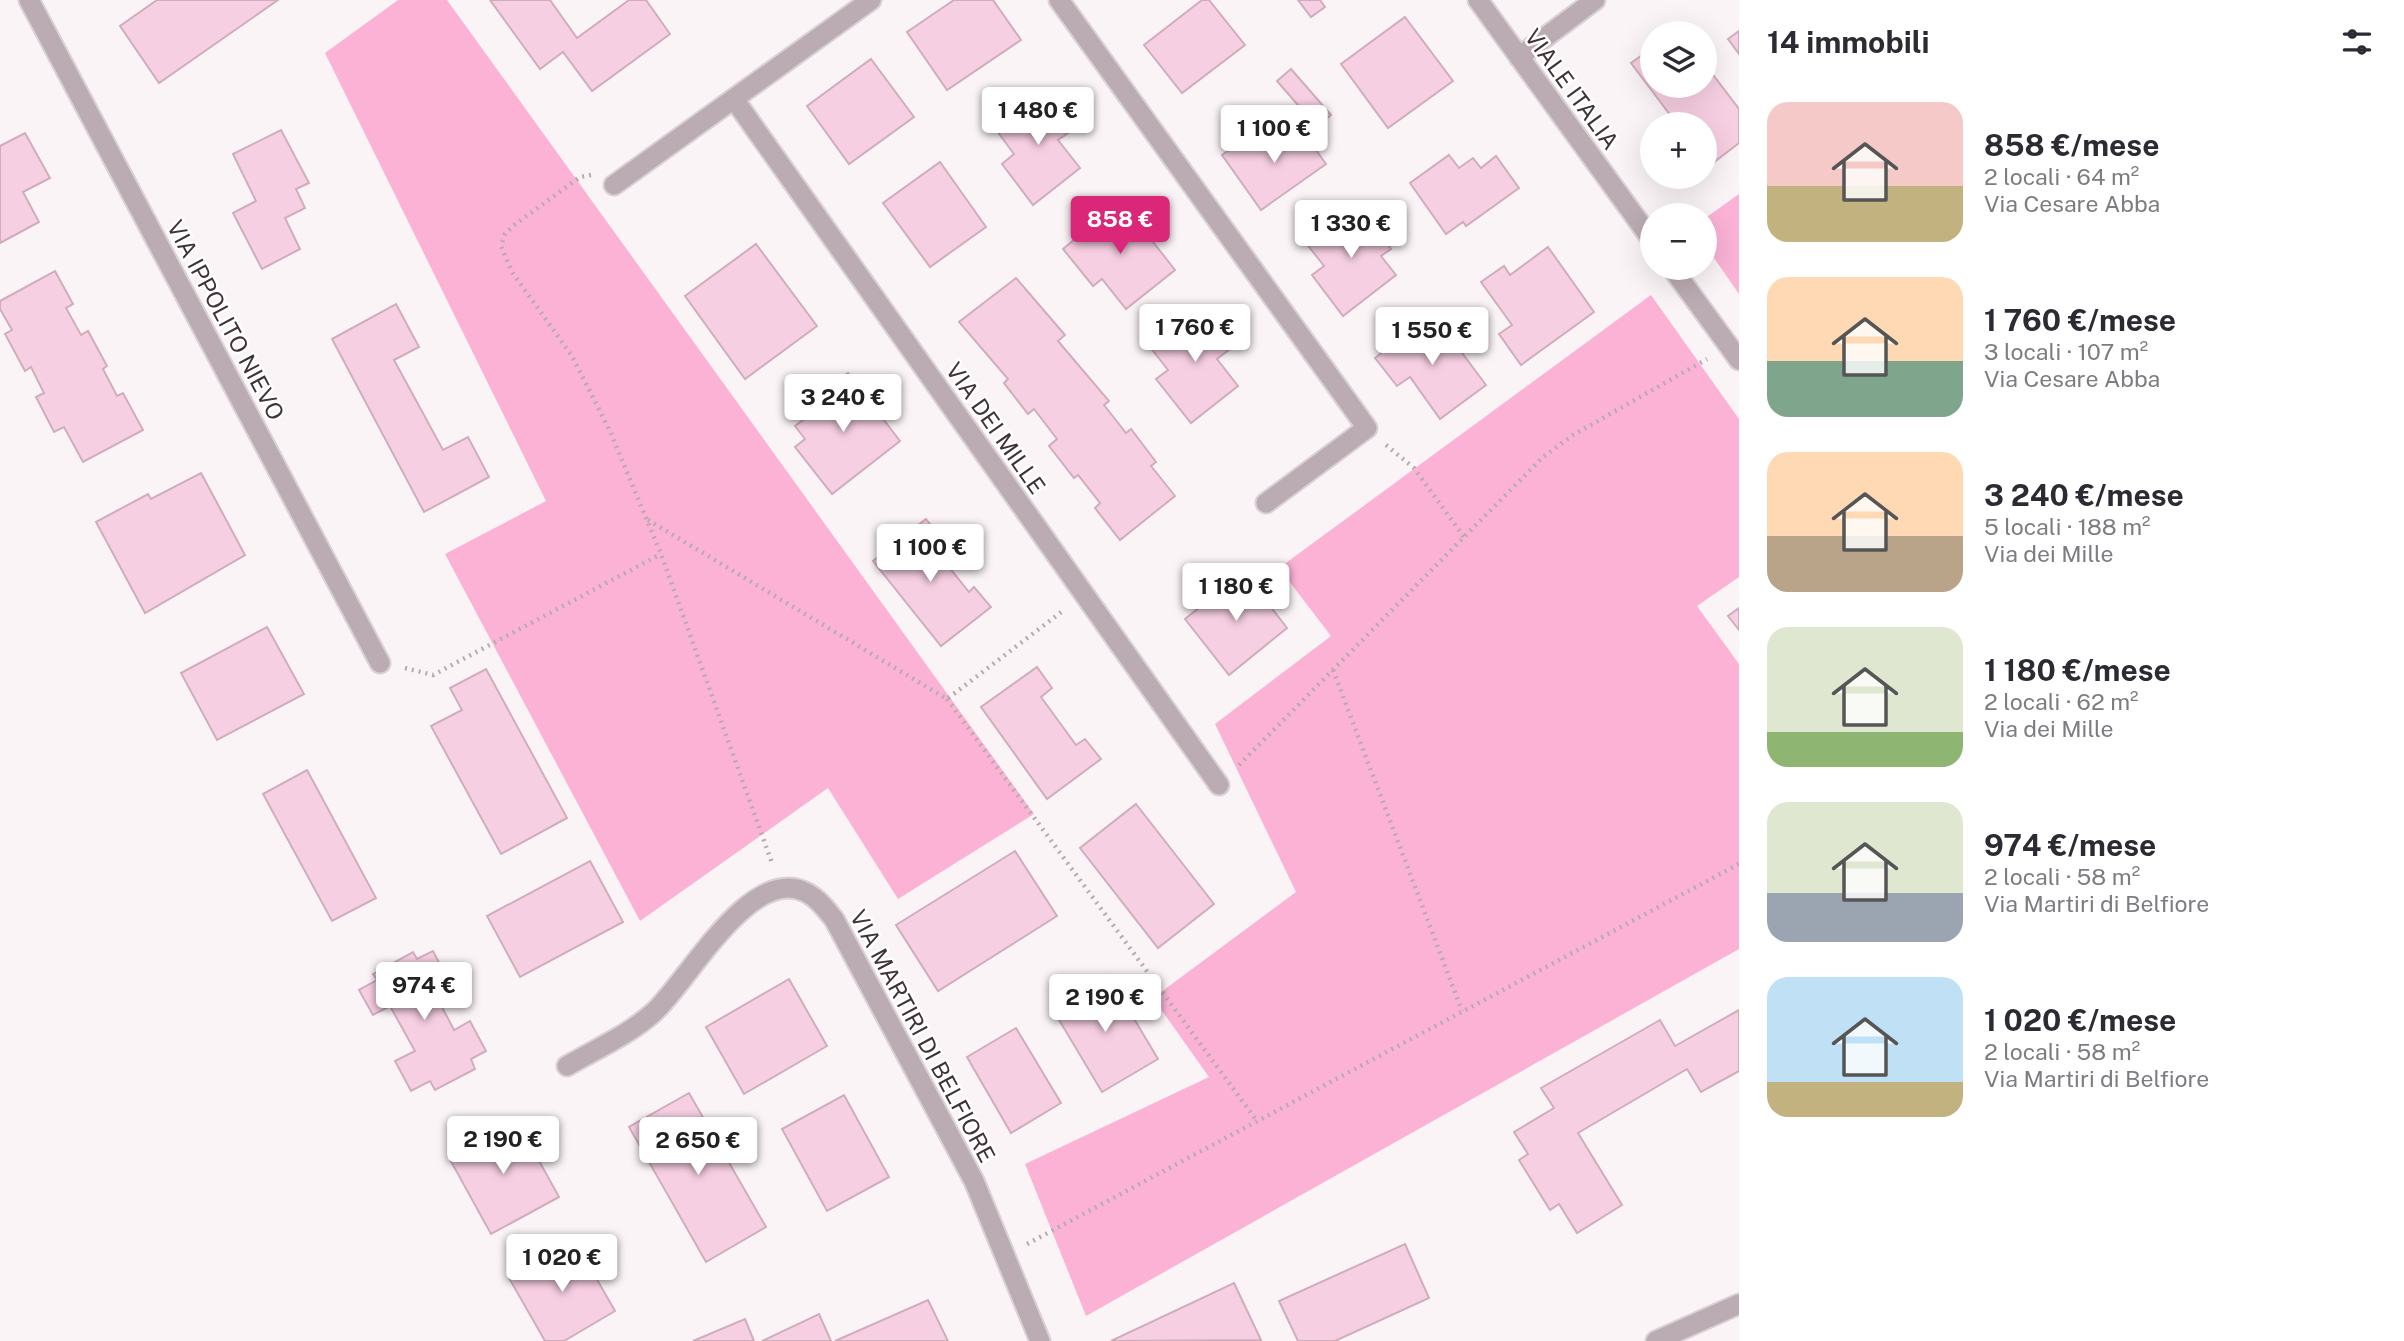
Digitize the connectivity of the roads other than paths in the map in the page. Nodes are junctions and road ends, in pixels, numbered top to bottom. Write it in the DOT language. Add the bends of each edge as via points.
graph roads {
  1 [pos="29,0"];
  2 [pos="871,0"];
  3 [pos="1059,0"];
  4 [pos="1478,0"];
  5 [pos="1595,0"];
  6 [pos="1518,57"];
  7 [pos="734,99"];
  8 [pos="614,185"];
  9 [pos="1640,224"];
  10 [pos="1681,280"];
  11 [pos="1734,354"];
  12 [pos="1266,503"];
  13 [pos="380,663"];
  14 [pos="1219,785"];
  15 [pos="567,1066"];
  16 [pos="1739,1304"];
  17 [pos="1040,1341"];
  18 [pos="1656,1341"];
  1 -- 13 [label="street, VIA IPPOLITO NIEVO"];
  2 -- 7 [label="street"];
  3 -- 12 [label="street" via="1367,428"];
  4 -- 6 [label="street, VIALE ITALIA"];
  5 -- 6 [label="street"];
  6 -- 9 [label="street, VIALE ITALIA"];
  7 -- 8 [label="street"];
  7 -- 14 [label="street, VIA DEI MILLE"];
  10 -- 11 [label="street"];
  15 -- 17 [label="street, VIA MARTIRI DI BELFIORE" via="654,1013 730,921 754,902 781,888 802,890 834,919 974,1181"];
  16 -- 18 [label="street"];
}
